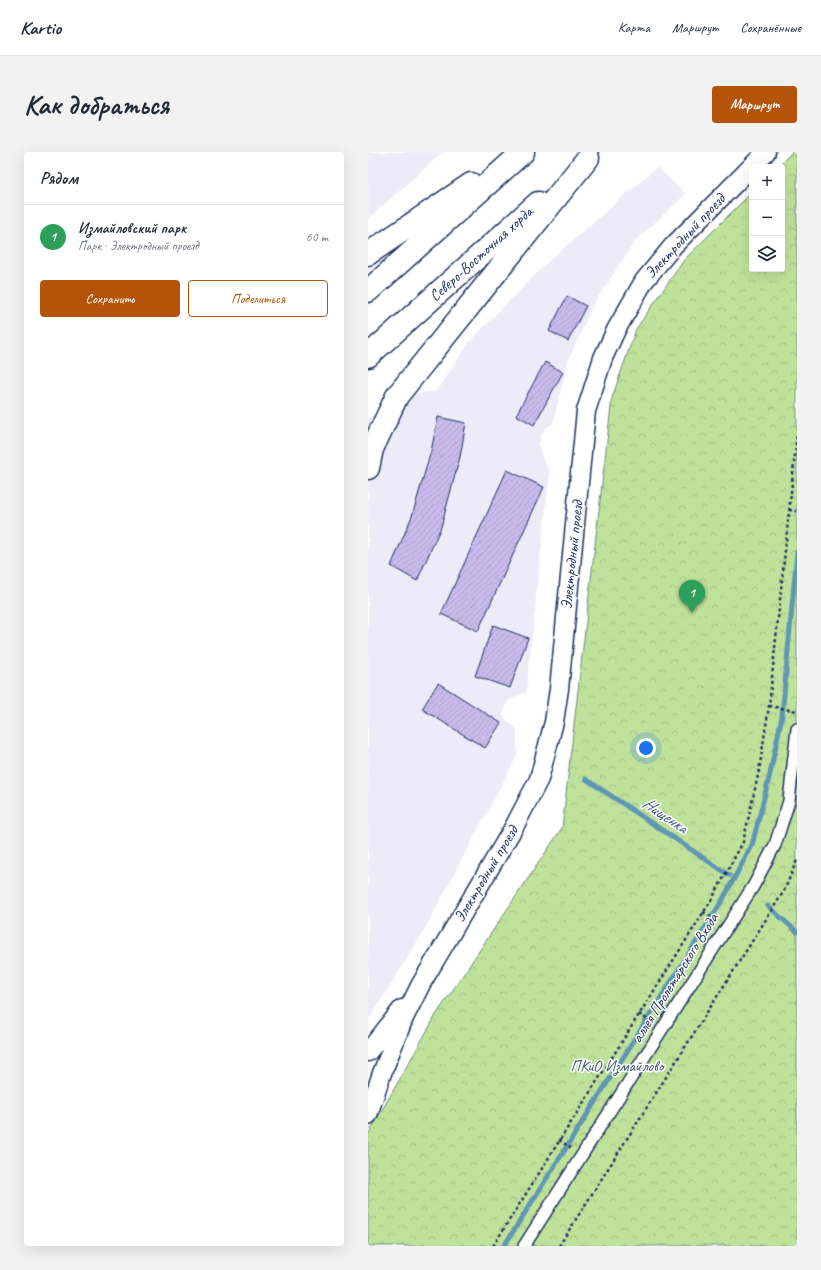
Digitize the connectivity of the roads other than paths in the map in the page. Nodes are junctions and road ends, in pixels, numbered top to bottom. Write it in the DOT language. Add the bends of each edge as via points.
graph roads {
  1 [pos="518,152"];
  2 [pos="523,152"];
  3 [pos="766,152"];
  4 [pos="592,155"];
  5 [pos="368,254"];
  6 [pos="368,291"];
  7 [pos="368,356"];
  8 [pos="368,468"];
  9 [pos="797,730"];
  10 [pos="421,984"];
  11 [pos="368,1052"];
  12 [pos="368,1115"];
  13 [pos="524,1246"];
  1 -- 5 [label="main road"];
  2 -- 6 [label="main road"];
  3 -- 10 [label="street, Электродный проезд" via="673,246 644,280 603,358 586,411 559,689 548,749 539,779 520,816"];
  4 -- 7 [label="main road, Северо-Восточная хорда"];
  4 -- 8 [label="main road" via="397,396 372,450"];
  9 -- 13 [label="street, аллея Пролетарского Входа" via="789,801 775,845 757,878"];
  10 -- 11 [label="street, Электродный проезд"];
  10 -- 12 [label="street, Электродный проезд" via="404,1018"];
}
